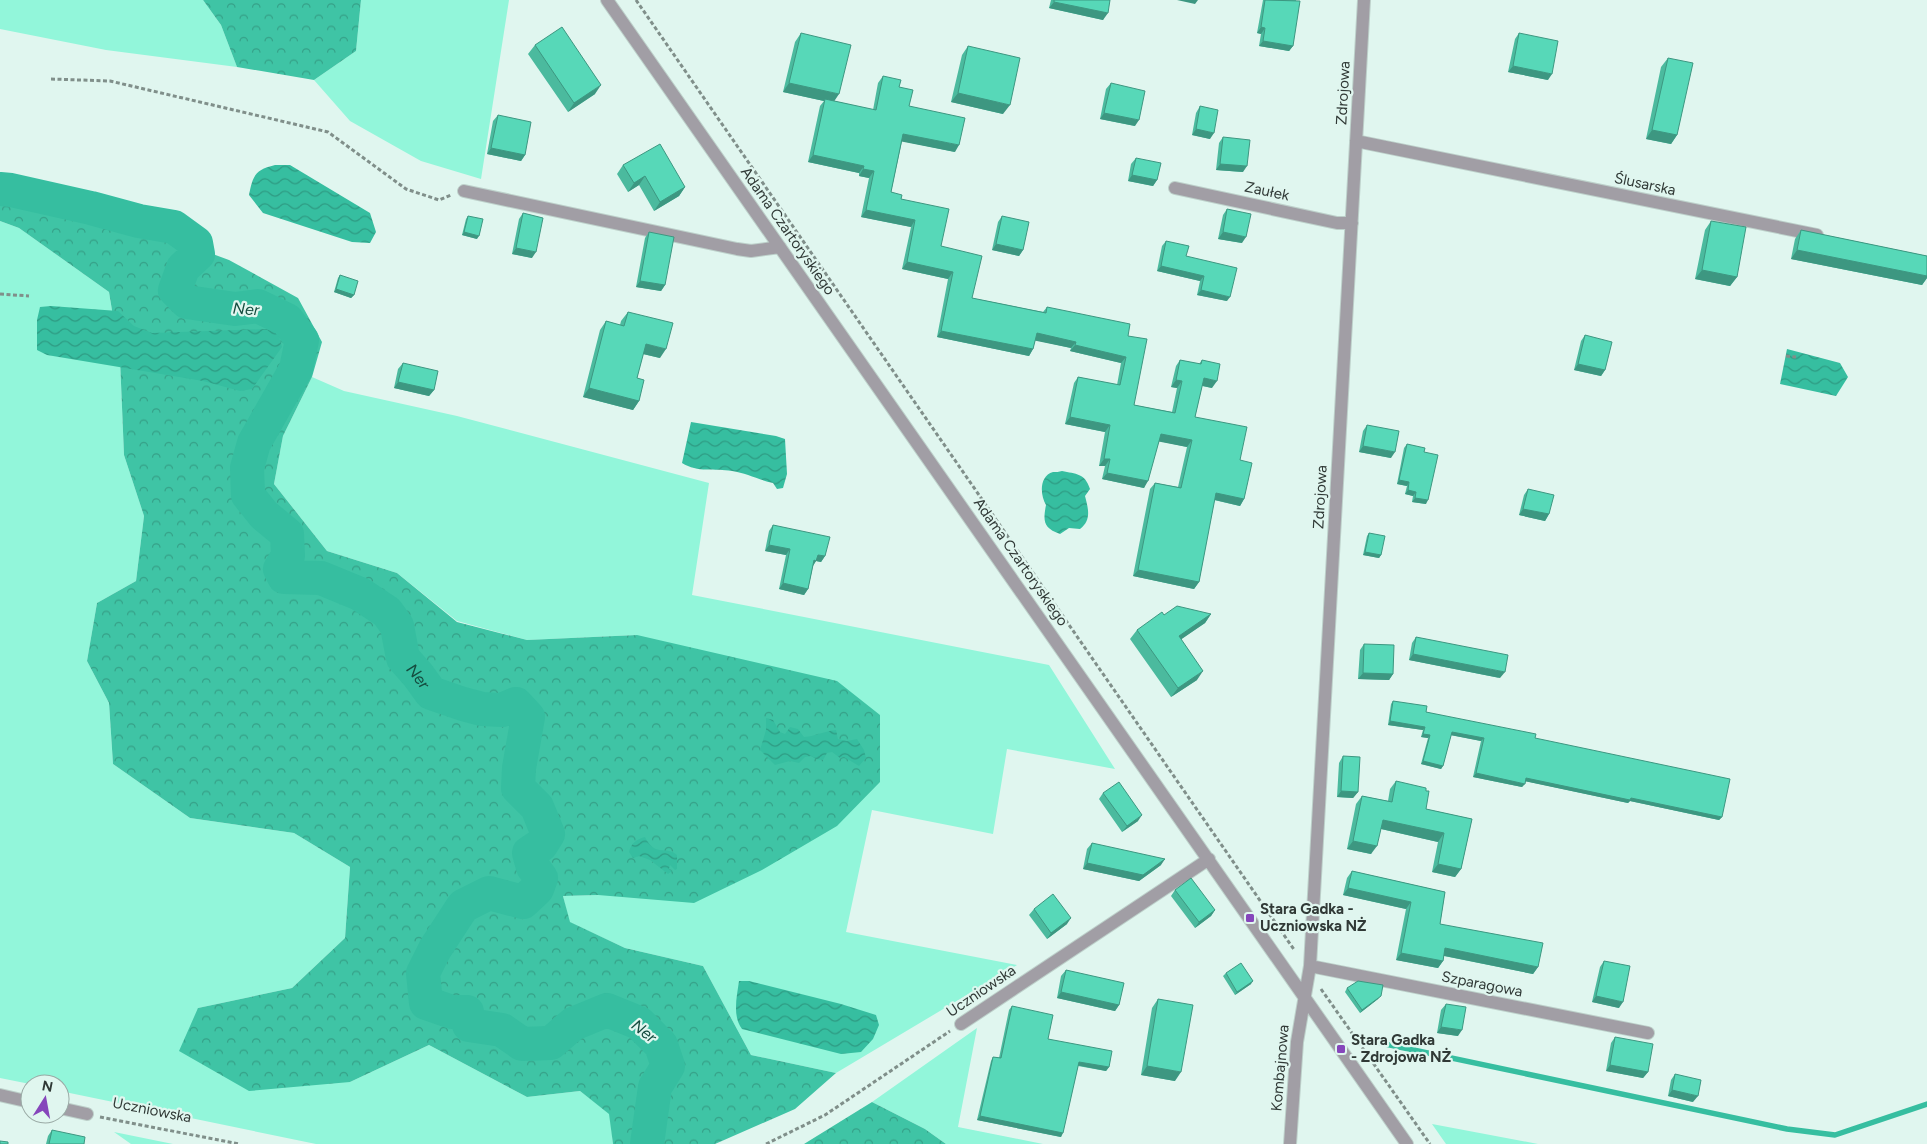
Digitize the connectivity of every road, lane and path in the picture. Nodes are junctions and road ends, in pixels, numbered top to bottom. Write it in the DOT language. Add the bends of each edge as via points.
graph roads {
  1 [pos="606,0"];
  2 [pos="636,0"];
  3 [pos="1364,0"];
  4 [pos="51,80"];
  5 [pos="1356,141"];
  6 [pos="1175,188"];
  7 [pos="464,191"];
  8 [pos="1352,223"];
  9 [pos="1830,238"];
  10 [pos="780,247"];
  11 [pos="0,294"];
  12 [pos="29,296"];
  13 [pos="1786,356"];
  14 [pos="1796,357"];
  15 [pos="1209,859"];
  16 [pos="1310,969"];
  17 [pos="1304,995"];
  18 [pos="961,1024"];
  19 [pos="1648,1033"];
  20 [pos="0,1095"];
  21 [pos="20,1100"];
  22 [pos="70,1110"];
  23 [pos="87,1114"];
  24 [pos="239,1144"];
  25 [pos="766,1144"];
  26 [pos="1290,1144"];
  27 [pos="1408,1144"];
  28 [pos="1430,1144"];
  1 -- 10 [label="street, Adama Czartoryskiego"];
  2 -- 16 [label="path"];
  3 -- 5 [label="street, Zdrojowa"];
  4 -- 7 [label="path" via="110,81 328,132 406,190 439,200"];
  5 -- 8 [label="street, Zdrojowa"];
  5 -- 9 [label="street, Ślusarska"];
  6 -- 8 [label="street, Zaułek" via="1337,223"];
  7 -- 10 [label="street" via="737,249 751,251"];
  8 -- 16 [label="street, Zdrojowa"];
  10 -- 15 [label="street, Adama Czartoryskiego"];
  11 -- 12 [label="path"];
  13 -- 14 [label="path"];
  15 -- 17 [label="street, Adama Czartoryskiego"];
  15 -- 18 [label="street, Uczniowska"];
  16 -- 17 [label="street, Zdrojowa"];
  16 -- 19 [label="street, Szparagowa"];
  16 -- 28 [label="path"];
  17 -- 26 [label="street, Kombajnowa" via="1297,1042"];
  17 -- 27 [label="street, Adama Czartoryskiego"];
  18 -- 25 [label="path, Uczniowska" via="825,1115"];
  20 -- 21 [label="street"];
  22 -- 23 [label="street"];
  23 -- 24 [label="path, Uczniowska"];
}
